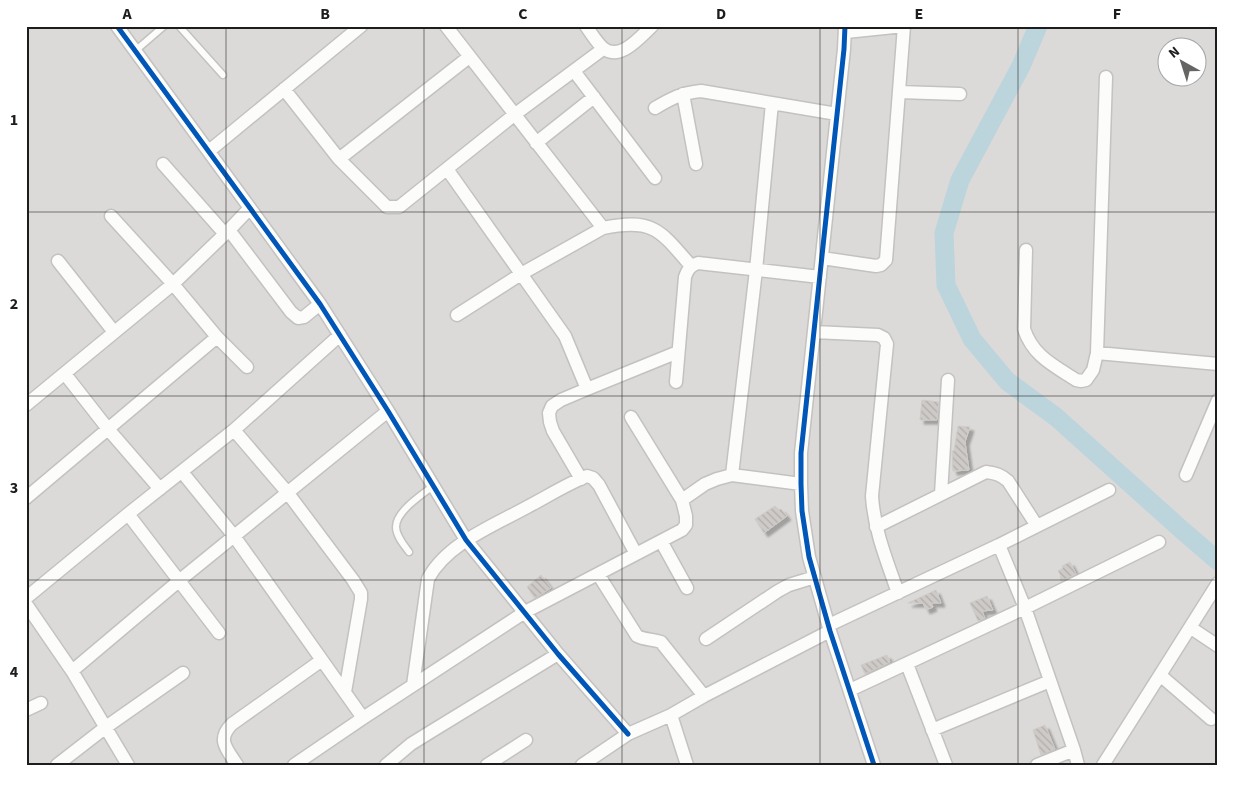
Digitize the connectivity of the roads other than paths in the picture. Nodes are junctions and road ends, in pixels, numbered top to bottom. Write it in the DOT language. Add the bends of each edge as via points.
graph roads {
  1 [pos="117,26"];
  2 [pos="164,26"];
  3 [pos="179,26"];
  4 [pos="361,26"];
  5 [pos="446,26"];
  6 [pos="586,26"];
  7 [pos="652,26"];
  8 [pos="904,26"];
  9 [pos="845,29"];
  10 [pos="603,49"];
  11 [pos="135,51"];
  12 [pos="469,56"];
  13 [pos="574,71"];
  14 [pos="223,75"];
  15 [pos="1106,76"];
  16 [pos="284,89"];
  17 [pos="899,92"];
  18 [pos="683,94"];
  19 [pos="960,94"];
  20 [pos="594,97"];
  21 [pos="772,103"];
  22 [pos="656,108"];
  23 [pos="837,114"];
  24 [pos="514,115"];
  25 [pos="536,143"];
  26 [pos="209,151"];
  27 [pos="339,159"];
  28 [pos="163,164"];
  29 [pos="696,164"];
  30 [pos="447,169"];
  31 [pos="654,178"];
  32 [pos="250,208"];
  33 [pos="111,216"];
  34 [pos="602,228"];
  35 [pos="227,232"];
  36 [pos="1026,250"];
  37 [pos="822,258"];
  38 [pos="58,261"];
  39 [pos="691,266"];
  40 [pos="756,270"];
  41 [pos="521,274"];
  42 [pos="820,277"];
  43 [pos="173,284"];
  44 [pos="320,304"];
  45 [pos="457,316"];
  46 [pos="114,332"];
  47 [pos="814,332"];
  48 [pos="218,336"];
  49 [pos="340,336"];
  50 [pos="678,352"];
  51 [pos="1097,353"];
  52 [pos="1218,364"];
  53 [pos="247,367"];
  54 [pos="65,374"];
  55 [pos="948,380"];
  56 [pos="676,382"];
  57 [pos="586,389"];
  58 [pos="1218,400"];
  59 [pos="26,405"];
  60 [pos="388,411"];
  61 [pos="631,417"];
  62 [pos="108,429"];
  63 [pos="234,430"];
  64 [pos="182,472"];
  65 [pos="732,475"];
  66 [pos="1186,475"];
  67 [pos="581,478"];
  68 [pos="801,484"];
  69 [pos="433,486"];
  70 [pos="160,489"];
  71 [pos="1109,490"];
  72 [pos="287,492"];
  73 [pos="941,494"];
  74 [pos="26,498"];
  75 [pos="682,500"];
  76 [pos="128,514"];
  77 [pos="1037,526"];
  78 [pos="876,527"];
  79 [pos="234,536"];
  80 [pos="466,540"];
  81 [pos="661,541"];
  82 [pos="1159,542"];
  83 [pos="999,545"];
  84 [pos="409,552"];
  85 [pos="636,554"];
  86 [pos="598,574"];
  87 [pos="815,577"];
  88 [pos="180,580"];
  89 [pos="687,588"];
  90 [pos="1214,589"];
  91 [pos="898,593"];
  92 [pos="26,598"];
  93 [pos="26,604"];
  94 [pos="1026,608"];
  95 [pos="525,612"];
  96 [pos="829,628"];
  97 [pos="1191,628"];
  98 [pos="219,633"];
  99 [pos="706,639"];
  100 [pos="1218,646"];
  101 [pos="558,654"];
  102 [pos="322,660"];
  103 [pos="907,664"];
  104 [pos="72,670"];
  105 [pos="184,673"];
  106 [pos="1160,676"];
  107 [pos="1050,681"];
  108 [pos="413,685"];
  109 [pos="850,690"];
  110 [pos="345,692"];
  111 [pos="704,696"];
  112 [pos="41,703"];
  113 [pos="26,710"];
  114 [pos="671,715"];
  115 [pos="363,718"];
  116 [pos="1211,719"];
  117 [pos="106,727"];
  118 [pos="932,730"];
  119 [pos="628,734"];
  120 [pos="526,740"];
  121 [pos="1074,750"];
  122 [pos="58,765"];
  123 [pos="128,765"];
  124 [pos="236,765"];
  125 [pos="294,765"];
  126 [pos="386,765"];
  127 [pos="487,765"];
  128 [pos="582,765"];
  129 [pos="687,765"];
  130 [pos="874,765"];
  131 [pos="946,765"];
  132 [pos="1037,765"];
  133 [pos="1078,765"];
  134 [pos="1103,765"];
  1 -- 11 [label="street"];
  2 -- 11 [label="lane"];
  3 -- 14 [label="lane"];
  4 -- 16 [label="street"];
  5 -- 12 [label="street"];
  6 -- 10 [label="street"];
  7 -- 10 [label="street" via="624,50 615,53"];
  8 -- 9 [label="street"];
  8 -- 17 [label="street"];
  9 -- 23 [label="street"];
  10 -- 13 [label="street"];
  11 -- 26 [label="street"];
  12 -- 24 [label="street"];
  12 -- 27 [label="street"];
  13 -- 20 [label="street"];
  13 -- 24 [label="street"];
  15 -- 51 [label="street"];
  16 -- 26 [label="street"];
  16 -- 27 [label="street"];
  17 -- 19 [label="street"];
  17 -- 37 [label="street" via="886,260 876,266"];
  18 -- 21 [label="street" via="701,91"];
  18 -- 22 [label="street"];
  18 -- 29 [label="street"];
  20 -- 25 [label="street"];
  20 -- 31 [label="street"];
  21 -- 23 [label="street"];
  21 -- 40 [label="street"];
  23 -- 37 [label="street"];
  24 -- 25 [label="street"];
  24 -- 30 [label="street"];
  25 -- 34 [label="street"];
  26 -- 32 [label="street"];
  27 -- 30 [label="street" via="387,207 393,208 399,207"];
  28 -- 35 [label="street"];
  30 -- 41 [label="street"];
  32 -- 35 [label="street"];
  32 -- 44 [label="street"];
  33 -- 43 [label="street"];
  34 -- 39 [label="street" via="636,224 648,227 661,234"];
  34 -- 41 [label="street"];
  35 -- 43 [label="street"];
  35 -- 44 [label="street" via="298,318"];
  36 -- 51 [label="street" via="1024,329 1032,347 1039,355 1081,381 1086,380 1093,370"];
  37 -- 42 [label="street"];
  38 -- 46 [label="street"];
  39 -- 40 [label="street" via="698,263"];
  39 -- 50 [label="street" via="685,276"];
  40 -- 42 [label="street"];
  40 -- 65 [label="street"];
  41 -- 45 [label="street"];
  41 -- 57 [label="street" via="565,336"];
  42 -- 47 [label="street"];
  43 -- 46 [label="street"];
  43 -- 48 [label="street"];
  44 -- 49 [label="street"];
  46 -- 54 [label="street"];
  47 -- 68 [label="street"];
  47 -- 78 [label="street" via="878,335 887,344 872,496"];
  48 -- 53 [label="street"];
  48 -- 62 [label="street"];
  49 -- 60 [label="street"];
  49 -- 63 [label="street"];
  50 -- 56 [label="street"];
  50 -- 57 [label="street"];
  51 -- 52 [label="street"];
  54 -- 59 [label="street"];
  54 -- 62 [label="street"];
  55 -- 73 [label="street"];
  57 -- 67 [label="street" via="561,400 552,406 549,413 553,431"];
  58 -- 66 [label="street"];
  60 -- 69 [label="street"];
  60 -- 72 [label="street"];
  61 -- 75 [label="street"];
  62 -- 70 [label="street"];
  62 -- 74 [label="street"];
  63 -- 64 [label="street"];
  63 -- 72 [label="street"];
  64 -- 70 [label="street"];
  64 -- 79 [label="street"];
  65 -- 68 [label="street"];
  65 -- 75 [label="street" via="705,484"];
  67 -- 80 [label="street"];
  67 -- 85 [label="street" via="593,478"];
  68 -- 87 [label="street" via="802,511"];
  69 -- 80 [label="street"];
  69 -- 84 [label="lane" via="399,516 396,527 399,538"];
  70 -- 76 [label="street"];
  71 -- 77 [label="street"];
  72 -- 79 [label="street"];
  72 -- 110 [label="street" via="361,593"];
  73 -- 77 [label="street" via="986,472 995,472 1008,481"];
  73 -- 78 [label="street"];
  75 -- 81 [label="street" via="686,525"];
  76 -- 88 [label="street"];
  76 -- 92 [label="street"];
  77 -- 83 [label="street"];
  78 -- 91 [label="street"];
  79 -- 88 [label="street"];
  79 -- 102 [label="street"];
  80 -- 95 [label="street"];
  80 -- 108 [label="street" via="433,569 428,579"];
  81 -- 85 [label="street"];
  81 -- 89 [label="street"];
  82 -- 94 [label="street"];
  83 -- 91 [label="street"];
  83 -- 94 [label="street"];
  85 -- 86 [label="street"];
  86 -- 95 [label="street"];
  86 -- 111 [label="street" via="637,636 661,642"];
  87 -- 96 [label="street"];
  87 -- 99 [label="street" via="778,591"];
  88 -- 98 [label="street"];
  88 -- 104 [label="street"];
  90 -- 97 [label="street"];
  91 -- 96 [label="street"];
  93 -- 104 [label="street"];
  94 -- 103 [label="street"];
  94 -- 107 [label="street"];
  95 -- 101 [label="street"];
  95 -- 108 [label="street"];
  96 -- 109 [label="street"];
  96 -- 111 [label="street"];
  97 -- 100 [label="street"];
  97 -- 106 [label="street"];
  101 -- 119 [label="street"];
  101 -- 126 [label="street" via="418,740"];
  102 -- 110 [label="street"];
  102 -- 124 [label="street" via="226,730 223,738"];
  103 -- 109 [label="street"];
  103 -- 118 [label="street"];
  104 -- 117 [label="street"];
  105 -- 117 [label="street"];
  106 -- 116 [label="street"];
  106 -- 134 [label="street"];
  107 -- 118 [label="street"];
  107 -- 121 [label="street"];
  108 -- 115 [label="street"];
  109 -- 130 [label="street"];
  110 -- 115 [label="street"];
  111 -- 114 [label="street"];
  112 -- 113 [label="street"];
  114 -- 119 [label="street"];
  114 -- 129 [label="street"];
  115 -- 125 [label="street"];
  117 -- 122 [label="street"];
  117 -- 123 [label="street"];
  118 -- 131 [label="street"];
  119 -- 128 [label="street"];
  120 -- 127 [label="street"];
  121 -- 132 [label="street"];
  121 -- 133 [label="street"];
}
